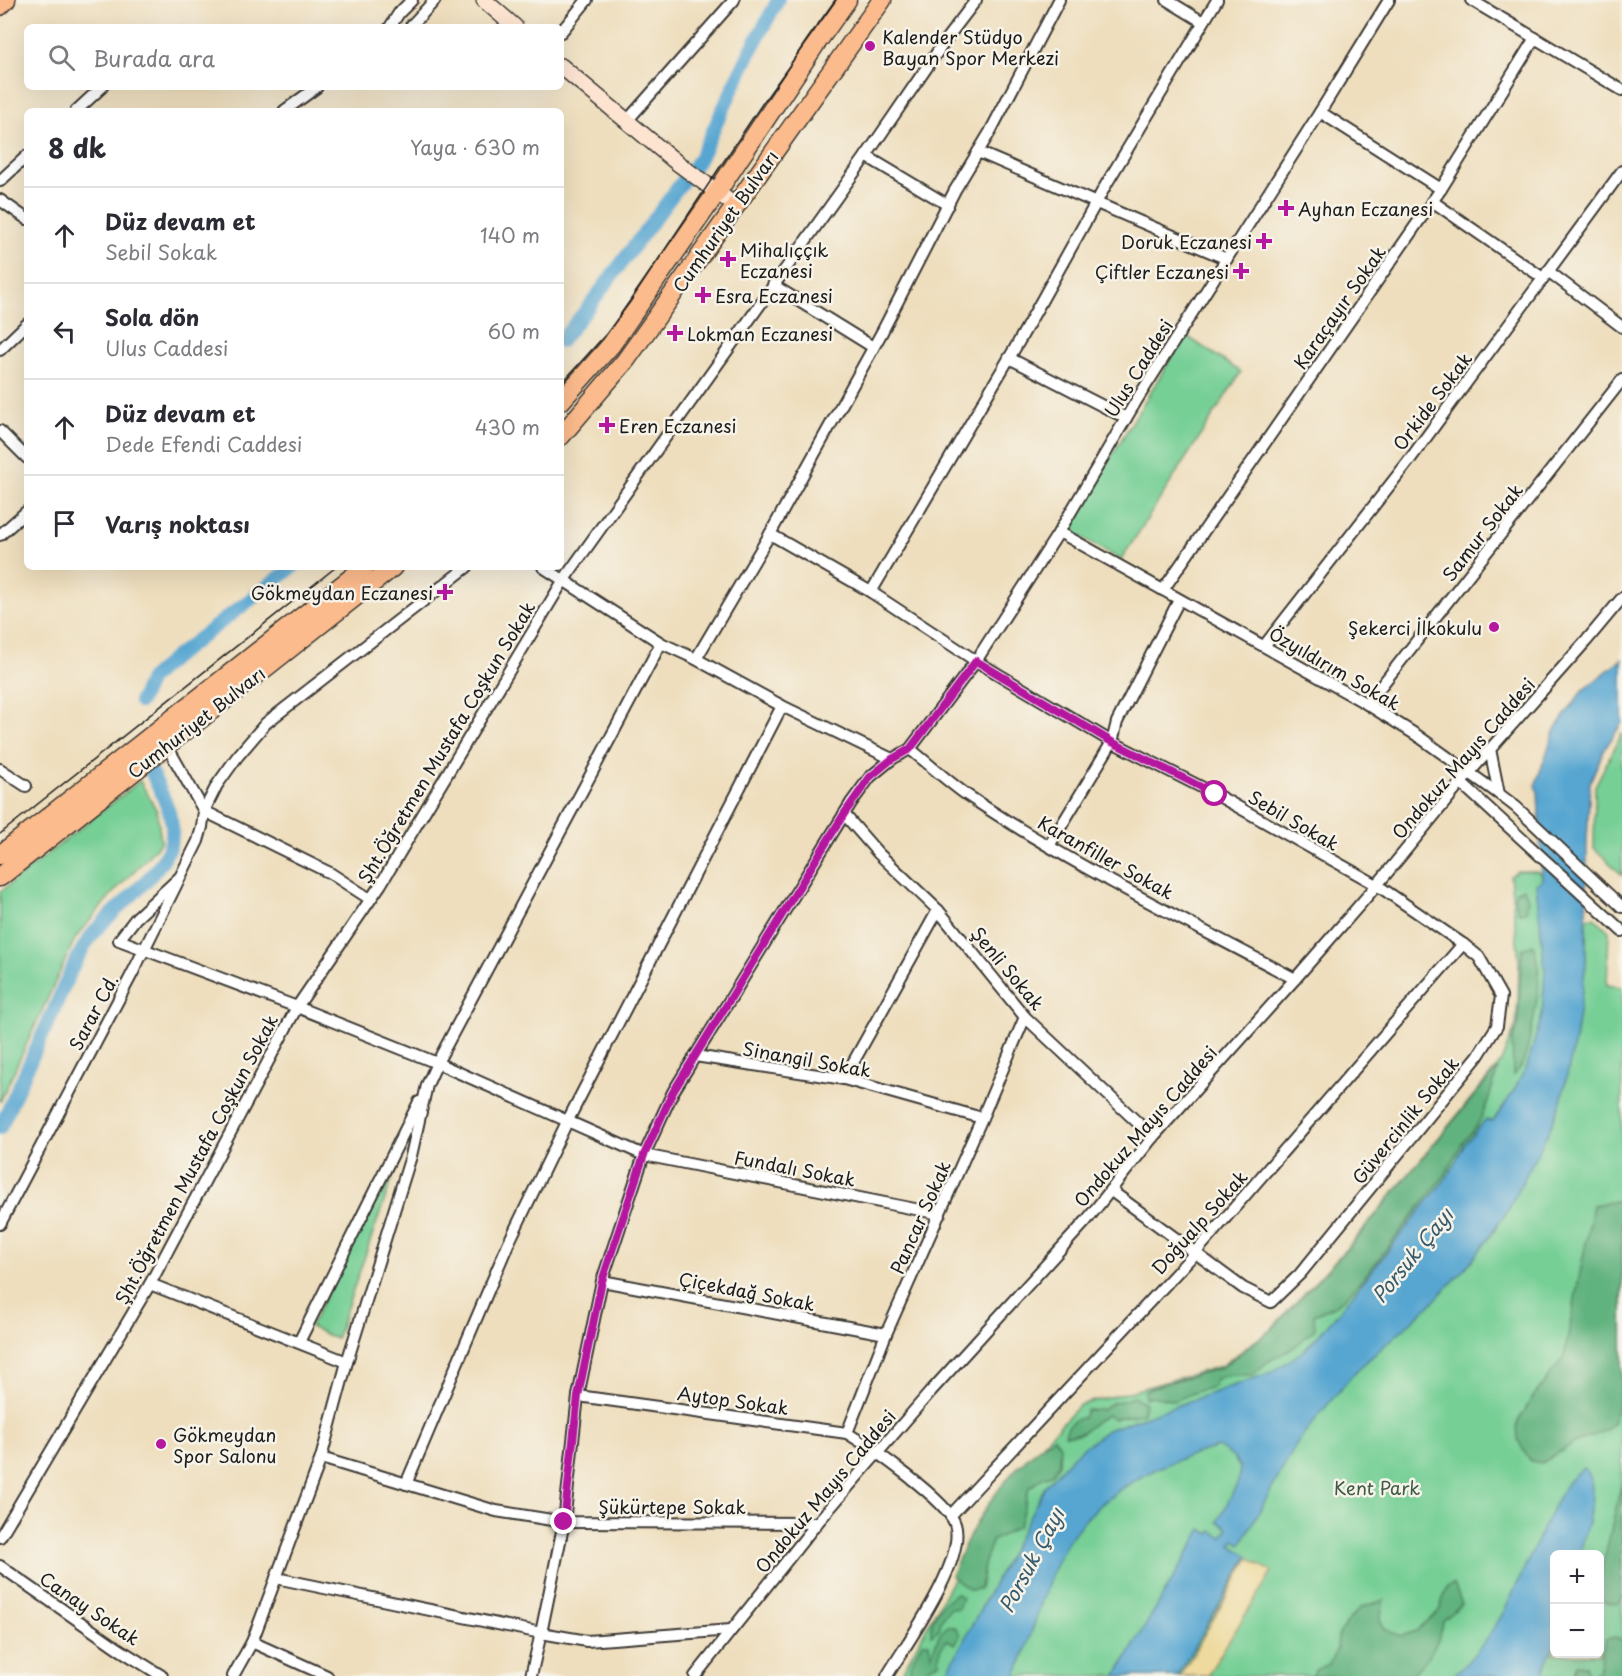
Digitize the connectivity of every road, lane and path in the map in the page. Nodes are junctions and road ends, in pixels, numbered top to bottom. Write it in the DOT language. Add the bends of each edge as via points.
graph roads {
  1 [pos="6,0"];
  2 [pos="412,0"];
  3 [pos="435,0"];
  4 [pos="484,0"];
  5 [pos="587,0"];
  6 [pos="734,0"];
  7 [pos="847,0"];
  8 [pos="882,0"];
  9 [pos="976,0"];
  10 [pos="1059,0"];
  11 [pos="1167,0"];
  12 [pos="1217,0"];
  13 [pos="1389,0"];
  14 [pos="1471,0"];
  15 [pos="0,6"];
  16 [pos="1203,22"];
  17 [pos="392,24"];
  18 [pos="413,24"];
  19 [pos="512,24"];
  20 [pos="564,28"];
  21 [pos="1535,38"];
  22 [pos="564,69"];
  23 [pos="99,90"];
  24 [pos="313,90"];
  25 [pos="1622,90"];
  26 [pos="79,108"];
  27 [pos="288,108"];
  28 [pos="1320,112"];
  29 [pos="627,122"];
  30 [pos="978,152"];
  31 [pos="866,156"];
  32 [pos="24,159"];
  33 [pos="1622,171"];
  34 [pos="0,181"];
  35 [pos="1441,189"];
  36 [pos="717,192"];
  37 [pos="0,200"];
  38 [pos="1432,201"];
  39 [pos="1096,202"];
  40 [pos="948,205"];
  41 [pos="736,206"];
  42 [pos="24,217"];
  43 [pos="1227,259"];
  44 [pos="1546,275"];
  45 [pos="773,285"];
  46 [pos="24,327"];
  47 [pos="1622,327"];
  48 [pos="873,347"];
  49 [pos="0,350"];
  50 [pos="1009,358"];
  51 [pos="1622,380"];
  52 [pos="564,398"];
  53 [pos="1126,418"];
  54 [pos="0,430"];
  55 [pos="564,432"];
  56 [pos="24,455"];
  57 [pos="24,514"];
  58 [pos="1059,532"];
  59 [pos="770,534"];
  60 [pos="0,535"];
  61 [pos="361,570"];
  62 [pos="389,570"];
  63 [pos="463,570"];
  64 [pos="547,570"];
  65 [pos="563,581"];
  66 [pos="1163,591"];
  67 [pos="871,592"];
  68 [pos="1622,598"];
  69 [pos="1179,600"];
  70 [pos="661,643"];
  71 [pos="1264,646"];
  72 [pos="696,659"];
  73 [pos="976,661"];
  74 [pos="1367,704"];
  75 [pos="782,706"];
  76 [pos="1112,742"];
  77 [pos="167,746"];
  78 [pos="910,749"];
  79 [pos="1490,749"];
  80 [pos="892,759"];
  81 [pos="0,769"];
  82 [pos="1469,773"];
  83 [pos="1460,782"];
  84 [pos="27,786"];
  85 [pos="1499,794"];
  86 [pos="204,811"];
  87 [pos="844,814"];
  88 [pos="1049,846"];
  89 [pos="0,855"];
  90 [pos="0,877"];
  91 [pos="179,878"];
  92 [pos="1377,885"];
  93 [pos="370,899"];
  94 [pos="1622,908"];
  95 [pos="938,910"];
  96 [pos="1622,931"];
  97 [pos="1463,944"];
  98 [pos="144,950"];
  99 [pos="1295,979"];
  100 [pos="297,1007"];
  101 [pos="1025,1017"];
  102 [pos="695,1056"];
  103 [pos="437,1063"];
  104 [pos="844,1079"];
  105 [pos="427,1085"];
  106 [pos="982,1118"];
  107 [pos="567,1122"];
  108 [pos="1153,1137"];
  109 [pos="644,1155"];
  110 [pos="1110,1190"];
  111 [pos="940,1214"];
  112 [pos="0,1224"];
  113 [pos="1196,1252"];
  114 [pos="602,1281"];
  115 [pos="150,1284"];
  116 [pos="886,1334"];
  117 [pos="300,1342"];
  118 [pos="347,1362"];
  119 [pos="578,1396"];
  120 [pos="848,1432"];
  121 [pos="878,1452"];
  122 [pos="321,1458"];
  123 [pos="406,1484"];
  124 [pos="951,1515"];
  125 [pos="564,1522"];
  126 [pos="816,1523"];
  127 [pos="0,1537"];
  128 [pos="0,1566"];
  129 [pos="276,1578"];
  130 [pos="731,1630"];
  131 [pos="541,1633"];
  132 [pos="252,1642"];
  133 [pos="162,1676"];
  134 [pos="233,1676"];
  135 [pos="327,1676"];
  136 [pos="531,1676"];
  137 [pos="695,1676"];
  138 [pos="887,1676"];
  1 -- 15 [label="main road"];
  2 -- 17 [label="street"];
  3 -- 18 [label="street"];
  4 -- 19 [label="main road"];
  5 -- 20 [label="street"];
  6 -- 29 [label="street"];
  7 -- 36 [label="main road, Cumhuriyet Bulvarı"];
  8 -- 41 [label="main road, Cumhuriyet Bulvarı"];
  9 -- 31 [label="street, Şht.Öğretmen Mustafa Coşkun Sokak"];
  10 -- 30 [label="street"];
  11 -- 16 [label="street"];
  12 -- 16 [label="street"];
  13 -- 28 [label="street, Ulus Caddesi"];
  14 -- 21 [label="street"];
  16 -- 39 [label="street"];
  21 -- 25 [label="street"];
  21 -- 35 [label="street, Karaçayır Sokak"];
  22 -- 29 [label="main road"];
  23 -- 26 [label="street"];
  24 -- 27 [label="street"];
  28 -- 35 [label="street"];
  28 -- 43 [label="street, Ulus Caddesi"];
  29 -- 36 [label="main road"];
  30 -- 39 [label="street"];
  30 -- 40 [label="street"];
  31 -- 40 [label="street"];
  31 -- 45 [label="street, Şht.Öğretmen Mustafa Coşkun Sokak"];
  32 -- 34 [label="street"];
  33 -- 44 [label="street, Orkide Sokak"];
  35 -- 38 [label="street, Karaçayır Sokak"];
  36 -- 41 [label="main road"];
  36 -- 52 [label="main road, Cumhuriyet Bulvarı" via="611,345"];
  37 -- 42 [label="street"];
  38 -- 44 [label="street"];
  38 -- 66 [label="street, Karaçayır Sokak"];
  39 -- 43 [label="street"];
  39 -- 50 [label="street"];
  40 -- 48 [label="street"];
  41 -- 55 [label="main road, Cumhuriyet Bulvarı" via="626,360"];
  43 -- 53 [label="street, Ulus Caddesi"];
  44 -- 47 [label="street"];
  44 -- 71 [label="street, Orkide Sokak" via="1408,462"];
  45 -- 48 [label="street"];
  45 -- 65 [label="street, Şht.Öğretmen Mustafa Coşkun Sokak"];
  46 -- 49 [label="street"];
  48 -- 59 [label="street"];
  50 -- 53 [label="street"];
  50 -- 67 [label="street"];
  51 -- 74 [label="street, Samur Sokak"];
  53 -- 58 [label="street, Ulus Caddesi"];
  54 -- 56 [label="street"];
  57 -- 60 [label="street"];
  58 -- 66 [label="street, Özyıldırım Sokak"];
  58 -- 73 [label="street, Ulus Caddesi"];
  59 -- 67 [label="street, Sebil Sokak"];
  59 -- 72 [label="street"];
  61 -- 89 [label="main road, Cumhuriyet Bulvarı"];
  62 -- 77 [label="main road, Cumhuriyet Bulvarı"];
  63 -- 86 [label="street, Sarar Cd." via="266,723 227,771"];
  64 -- 65 [label="street"];
  65 -- 70 [label="street"];
  65 -- 93 [label="street, Şht.Öğretmen Mustafa Coşkun Sokak"];
  66 -- 69 [label="street, Özyıldırım Sokak"];
  67 -- 73 [label="street, Sebil Sokak"];
  68 -- 79 [label="street, Ondokuz Mayıs Caddesi"];
  69 -- 71 [label="street, Özyıldırım Sokak"];
  69 -- 76 [label="street" via="1117,722"];
  70 -- 72 [label="street"];
  70 -- 103 [label="street"];
  71 -- 74 [label="street, Özyıldırım Sokak"];
  72 -- 75 [label="street"];
  73 -- 76 [label="street, Sebil Sokak"];
  73 -- 78 [label="street, Ulus Caddesi"];
  74 -- 82 [label="street, Özyıldırım Sokak"];
  75 -- 80 [label="street"];
  75 -- 107 [label="street"];
  76 -- 88 [label="street"];
  76 -- 92 [label="street, Sebil Sokak" via="1215,794"];
  77 -- 86 [label="street"];
  77 -- 90 [label="main road, Cumhuriyet Bulvarı"];
  78 -- 80 [label="street"];
  78 -- 88 [label="street, Karanfiller Sokak" via="966,794"];
  79 -- 82 [label="street, Ondokuz Mayıs Caddesi"];
  79 -- 85 [label="street"];
  80 -- 87 [label="street" via="870,777"];
  81 -- 84 [label="street"];
  82 -- 83 [label="street, Ondokuz Mayıs Caddesi"];
  82 -- 85 [label="street, Özyıldırım Sokak"];
  83 -- 92 [label="street, Ondokuz Mayıs Caddesi"];
  83 -- 96 [label="street"];
  85 -- 94 [label="street, Özyıldırım Sokak"];
  86 -- 91 [label="street, Sarar Cd." via="198,841"];
  86 -- 93 [label="street" via="330,873"];
  87 -- 95 [label="street, Şenli Sokak"];
  87 -- 102 [label="street"];
  88 -- 99 [label="street, Karanfiller Sokak"];
  91 -- 98 [label="street, Sarar Cd."];
  91 -- 98 [label="street, Fundalı Sokak" via="136,918 119,940"];
  92 -- 97 [label="street, Sebil Sokak"];
  92 -- 99 [label="street, Ondokuz Mayıs Caddesi"];
  93 -- 100 [label="street, Şht.Öğretmen Mustafa Coşkun Sokak"];
  95 -- 101 [label="street, Şenli Sokak"];
  95 -- 104 [label="street"];
  97 -- 113 [label="street, Doğualp Sokak"];
  97 -- 113 [label="street, Güvercinlik Sokak" via="1479,957 1501,996 1497,1026 1478,1056 1300,1274 1271,1302 1243,1288"];
  98 -- 100 [label="street, Fundalı Sokak"];
  98 -- 112 [label="street, Sarar Cd."];
  99 -- 108 [label="street, Ondokuz Mayıs Caddesi"];
  100 -- 103 [label="street, Fundalı Sokak"];
  100 -- 115 [label="street, Şht.Öğretmen Mustafa Coşkun Sokak"];
  101 -- 106 [label="street, Pancar Sokak"];
  101 -- 108 [label="street, Şenli Sokak"];
  102 -- 104 [label="street, Sinangil Sokak"];
  102 -- 109 [label="street" via="673,1092"];
  103 -- 105 [label="street"];
  103 -- 107 [label="street, Fundalı Sokak"];
  104 -- 106 [label="street, Sinangil Sokak"];
  105 -- 117 [label="street"];
  105 -- 118 [label="street" via="411,1156"];
  106 -- 111 [label="street, Pancar Sokak"];
  107 -- 109 [label="street, Fundalı Sokak"];
  107 -- 123 [label="street" via="508,1244"];
  108 -- 110 [label="street, Ondokuz Mayıs Caddesi"];
  109 -- 111 [label="street, Fundalı Sokak"];
  109 -- 114 [label="street"];
  110 -- 113 [label="street"];
  110 -- 121 [label="street, Ondokuz Mayıs Caddesi"];
  111 -- 116 [label="street, Pancar Sokak"];
  113 -- 124 [label="street, Doğualp Sokak"];
  114 -- 116 [label="street, Çiçekdağ Sokak"];
  114 -- 119 [label="street"];
  115 -- 117 [label="street"];
  115 -- 127 [label="street, Şht.Öğretmen Mustafa Coşkun Sokak"];
  116 -- 120 [label="street, Pancar Sokak"];
  117 -- 118 [label="street"];
  118 -- 122 [label="street"];
  119 -- 120 [label="street, Aytop Sokak"];
  119 -- 125 [label="street"];
  120 -- 121 [label="street, Aytop Sokak"];
  121 -- 124 [label="street"];
  121 -- 126 [label="street, Ondokuz Mayıs Caddesi"];
  122 -- 123 [label="street, Şükürtepe Sokak"];
  122 -- 129 [label="street"];
  123 -- 125 [label="street, Şükürtepe Sokak" via="496,1511"];
  124 -- 138 [label="street" via="956,1543 944,1581"];
  125 -- 126 [label="street, Şükürtepe Sokak"];
  125 -- 131 [label="street"];
  126 -- 130 [label="street, Ondokuz Mayıs Caddesi"];
  128 -- 133 [label="street, Canay Sokak"];
  129 -- 131 [label="street"];
  129 -- 132 [label="street"];
  130 -- 131 [label="street" via="587,1641"];
  130 -- 137 [label="street, Ondokuz Mayıs Caddesi"];
  131 -- 136 [label="street"];
  132 -- 134 [label="street"];
  132 -- 135 [label="street"];
}
